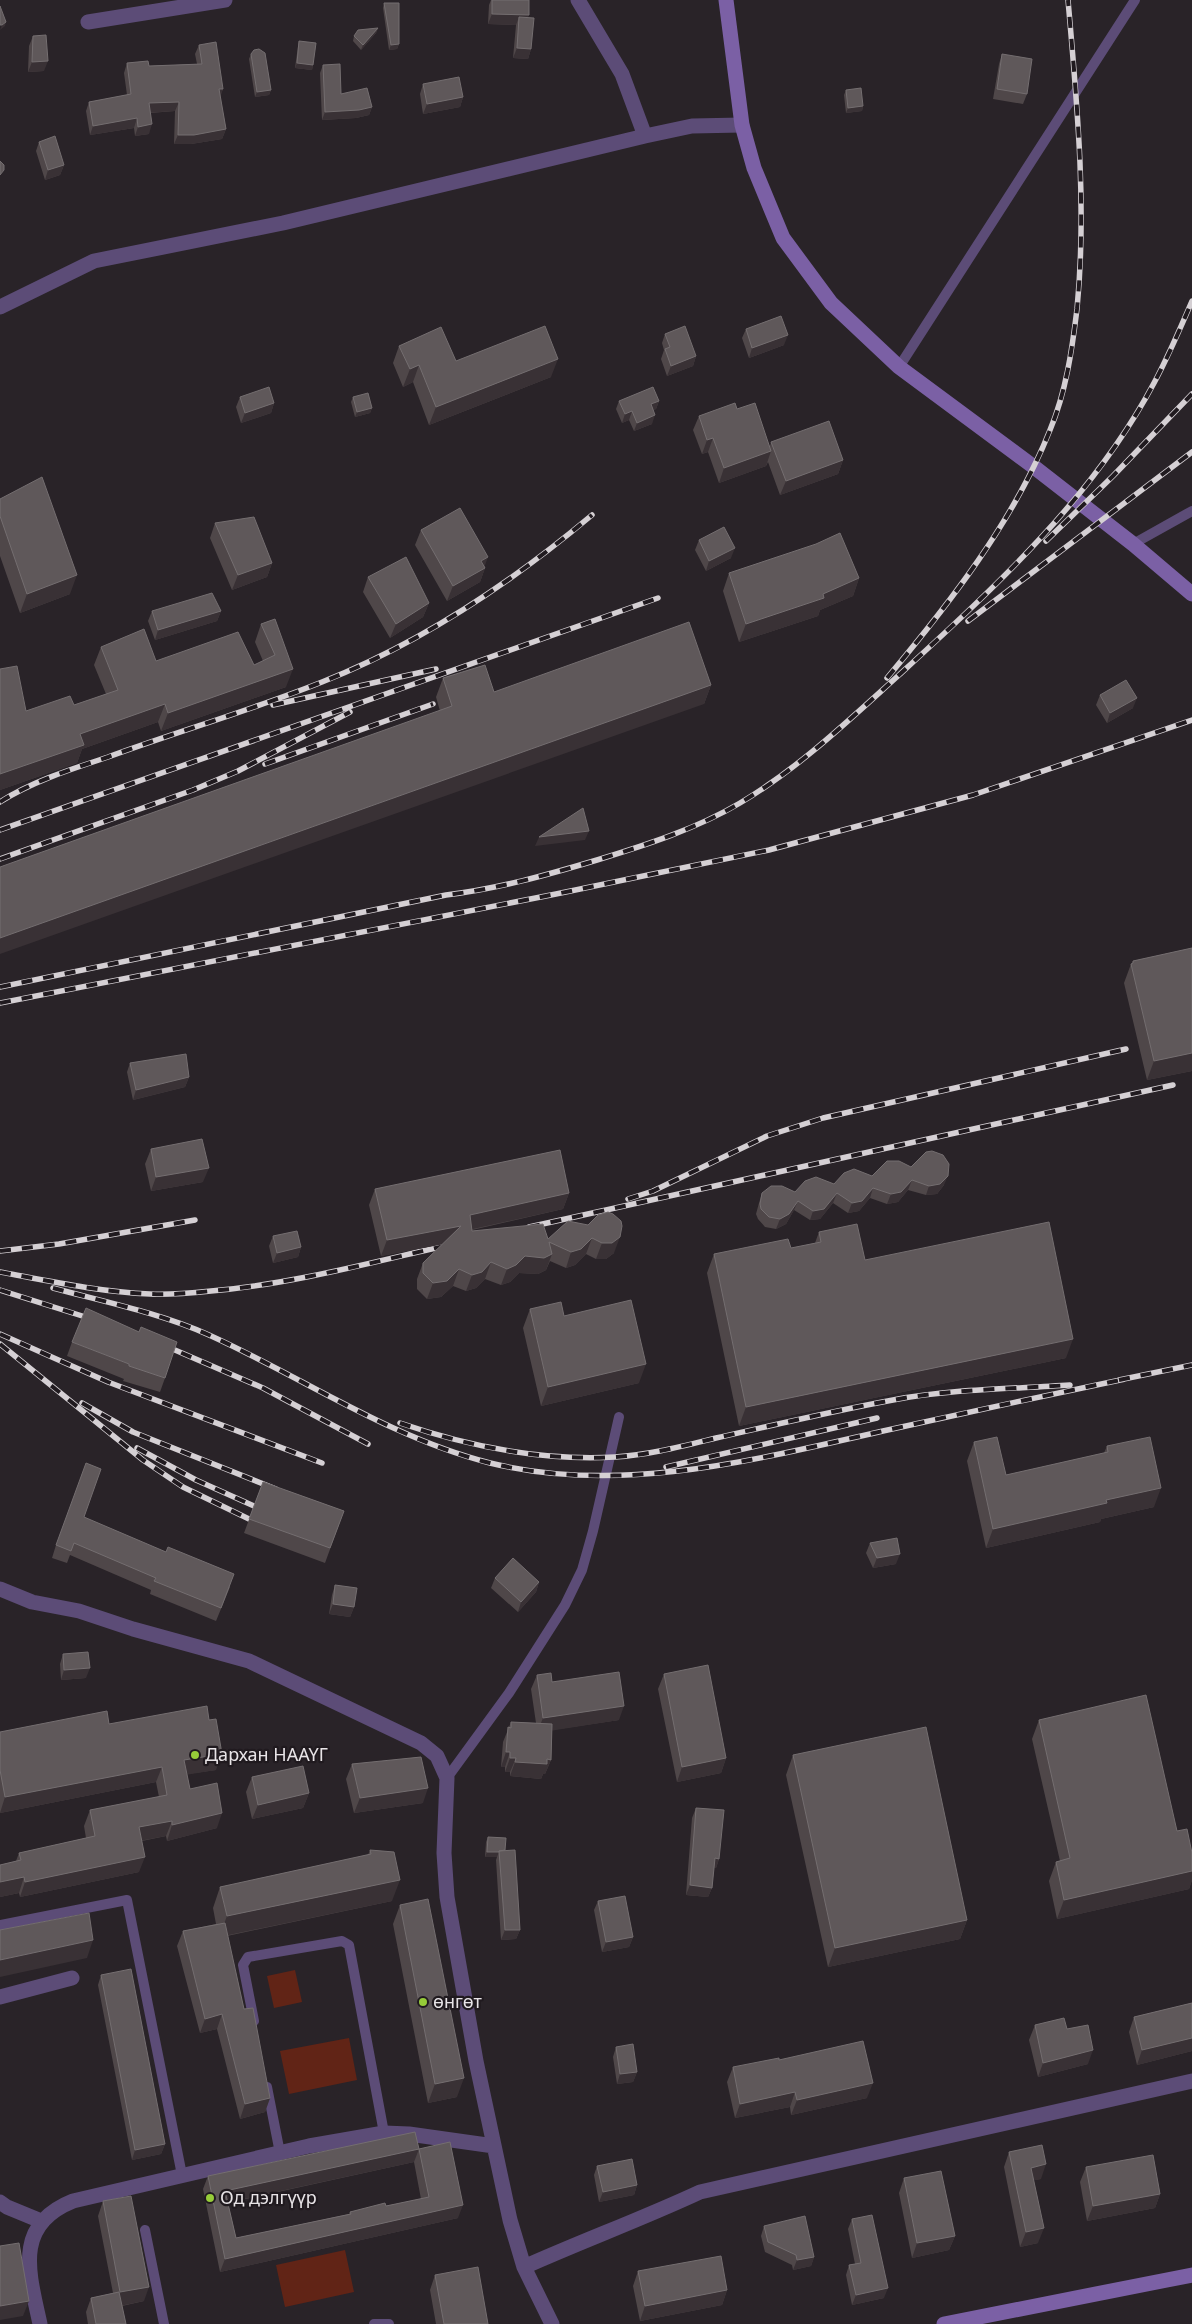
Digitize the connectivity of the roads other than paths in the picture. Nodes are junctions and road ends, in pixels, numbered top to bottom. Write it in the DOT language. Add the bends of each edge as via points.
graph roads {
  1 [pos="225,0"];
  2 [pos="578,0"];
  3 [pos="726,0"];
  4 [pos="1135,0"];
  5 [pos="88,22"];
  6 [pos="742,125"];
  7 [pos="645,136"];
  8 [pos="0,308"];
  9 [pos="899,367"];
  10 [pos="1192,511"];
  11 [pos="1133,544"];
  12 [pos="1192,594"];
  13 [pos="619,1417"];
  14 [pos="0,1589"];
  15 [pos="447,1778"];
  16 [pos="0,1925"];
  17 [pos="72,1978"];
  18 [pos="0,1997"];
  19 [pos="257,2036"];
  20 [pos="265,2075"];
  21 [pos="1192,2081"];
  22 [pos="384,2133"];
  23 [pos="494,2146"];
  24 [pos="280,2152"];
  25 [pos="182,2175"];
  26 [pos="0,2202"];
  27 [pos="41,2221"];
  28 [pos="145,2230"];
  29 [pos="524,2267"];
  30 [pos="1192,2275"];
  31 [pos="40,2324"];
  32 [pos="164,2324"];
  33 [pos="374,2324"];
  34 [pos="389,2324"];
  35 [pos="552,2324"];
  36 [pos="944,2324"];
  1 -- 5 [label="street"];
  2 -- 7 [label="street" via="622,74"];
  3 -- 6 [label="street"];
  4 -- 9 [label="lane"];
  6 -- 7 [label="street" via="692,126"];
  6 -- 9 [label="street" via="754,168 783,238 831,303"];
  7 -- 8 [label="street" via="283,223 94,261"];
  9 -- 11 [label="street"];
  10 -- 11 [label="lane"];
  11 -- 12 [label="street"];
  13 -- 15 [label="lane" via="582,1570 565,1605 509,1693"];
  14 -- 15 [label="street" via="32,1602 79,1611 249,1661 421,1742 437,1756"];
  15 -- 23 [label="street" via="444,1853 447,1896"];
  16 -- 25 [label="lane" via="127,1900"];
  17 -- 18 [label="street"];
  19 -- 22 [label="lane" via="243,1965 248,1957 342,1941 349,1945"];
  20 -- 24 [label="lane"];
  21 -- 29 [label="street" via="700,2192"];
  22 -- 23 [label="street"];
  22 -- 24 [label="street"];
  23 -- 29 [label="street"];
  24 -- 25 [label="street"];
  25 -- 27 [label="street" via="73,2200 59,2206"];
  26 -- 27 [label="street"];
  27 -- 31 [label="street" via="31,2244 30,2258 32,2288"];
  28 -- 32 [label="lane"];
  29 -- 35 [label="street"];
  30 -- 36 [label="street"];
  33 -- 34 [label="lane"];
}
